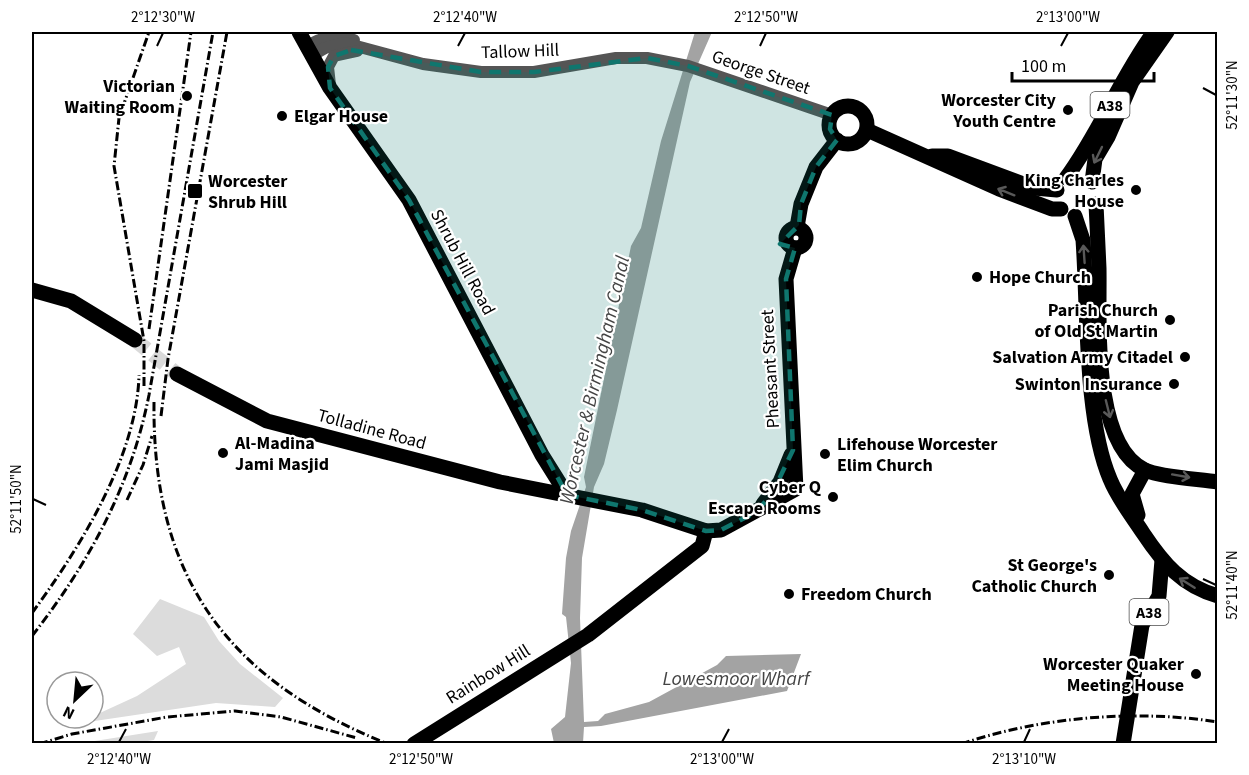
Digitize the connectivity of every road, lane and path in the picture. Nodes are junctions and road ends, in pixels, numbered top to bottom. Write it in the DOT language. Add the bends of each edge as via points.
graph roads {
  1 [pos="299,32"];
  2 [pos="1154,32"];
  3 [pos="1167,32"];
  4 [pos="332,34"];
  5 [pos="366,46"];
  6 [pos="308,51"];
  7 [pos="400,57"];
  8 [pos="678,63"];
  9 [pos="330,88"];
  10 [pos="832,115"];
  11 [pos="867,130"];
  12 [pos="837,140"];
  13 [pos="923,156"];
  14 [pos="1092,182"];
  15 [pos="1062,184"];
  16 [pos="1096,204"];
  17 [pos="1068,212"];
  18 [pos="32,290"];
  19 [pos="135,340"];
  20 [pos="177,374"];
  21 [pos="793,450"];
  22 [pos="1145,470"];
  23 [pos="1218,482"];
  24 [pos="571,495"];
  25 [pos="756,512"];
  26 [pos="706,531"];
  27 [pos="1158,555"];
  28 [pos="1218,596"];
  29 [pos="414,744"];
  30 [pos="1123,744"];
  1 -- 6 [label="main road, Shrub Hill Road"];
  2 -- 15 [label="main road, A38" via="1125,73 1087,150"];
  3 -- 14 [label="main road, A38, one-way" via="1132,82 1095,159"];
  4 -- 5 [label="street, Tallow Hill"];
  4 -- 6 [label="street, Tallow Hill" via="322,37"];
  5 -- 6 [label="street, Tallow Hill" via="345,43"];
  5 -- 7 [label="street, Tallow Hill"];
  6 -- 9 [label="main road, Shrub Hill Road"];
  7 -- 8 [label="street, Tallow Hill" via="481,72 534,72 616,58"];
  7 -- 9 [label="street, Tallow Hill" via="351,50 339,53 328,67"];
  8 -- 10 [label="street, George Street"];
  9 -- 24 [label="main road, Shrub Hill Road" via="409,200 542,455"];
  10 -- 11 [label="main road" via="842,107 859,109 867,119"];
  10 -- 12 [label="main road" via="830,129"];
  11 -- 12 [label="main road" via="853,143"];
  11 -- 13 [label="main road"];
  12 -- 21 [label="main road, Pheasant Street" via="816,166 801,204 797,227 786,235 788,245 795,248 786,279"];
  13 -- 15 [label="main road" via="948,156 1034,188"];
  17 -- 13 [label="main road, one-way" via="1008,193"];
  14 -- 15 [label="main road" via="1081,176"];
  14 -- 16 [label="main road, A38"];
  15 -- 17 [label="main road" via="1057,201"];
  16 -- 17 [label="main road" via="1089,212"];
  16 -- 22 [label="main road, A38, one-way" via="1107,406 1118,441"];
  27 -- 17 [label="main road, one-way" via="1109,479 1099,444 1092,395 1083,240"];
  18 -- 19 [label="main road" via="71,301"];
  20 -- 24 [label="main road, Tolladine Road" via="267,421 489,479"];
  21 -- 25 [label="main road" via="780,482"];
  21 -- 25 [label="main road, Pheasant Street" via="796,489"];
  22 -- 23 [label="main road, one-way"];
  22 -- 27 [label="main road" via="1134,486 1132,503"];
  24 -- 26 [label="main road, Tolladine Road" via="642,510"];
  25 -- 26 [label="main road" via="721,530"];
  26 -- 29 [label="main road, Rainbow Hill" via="702,546 583,638"];
  28 -- 27 [label="main road, one-way" via="1186,583"];
  27 -- 30 [label="main road, A38" via="1158,596 1142,625"];
}
